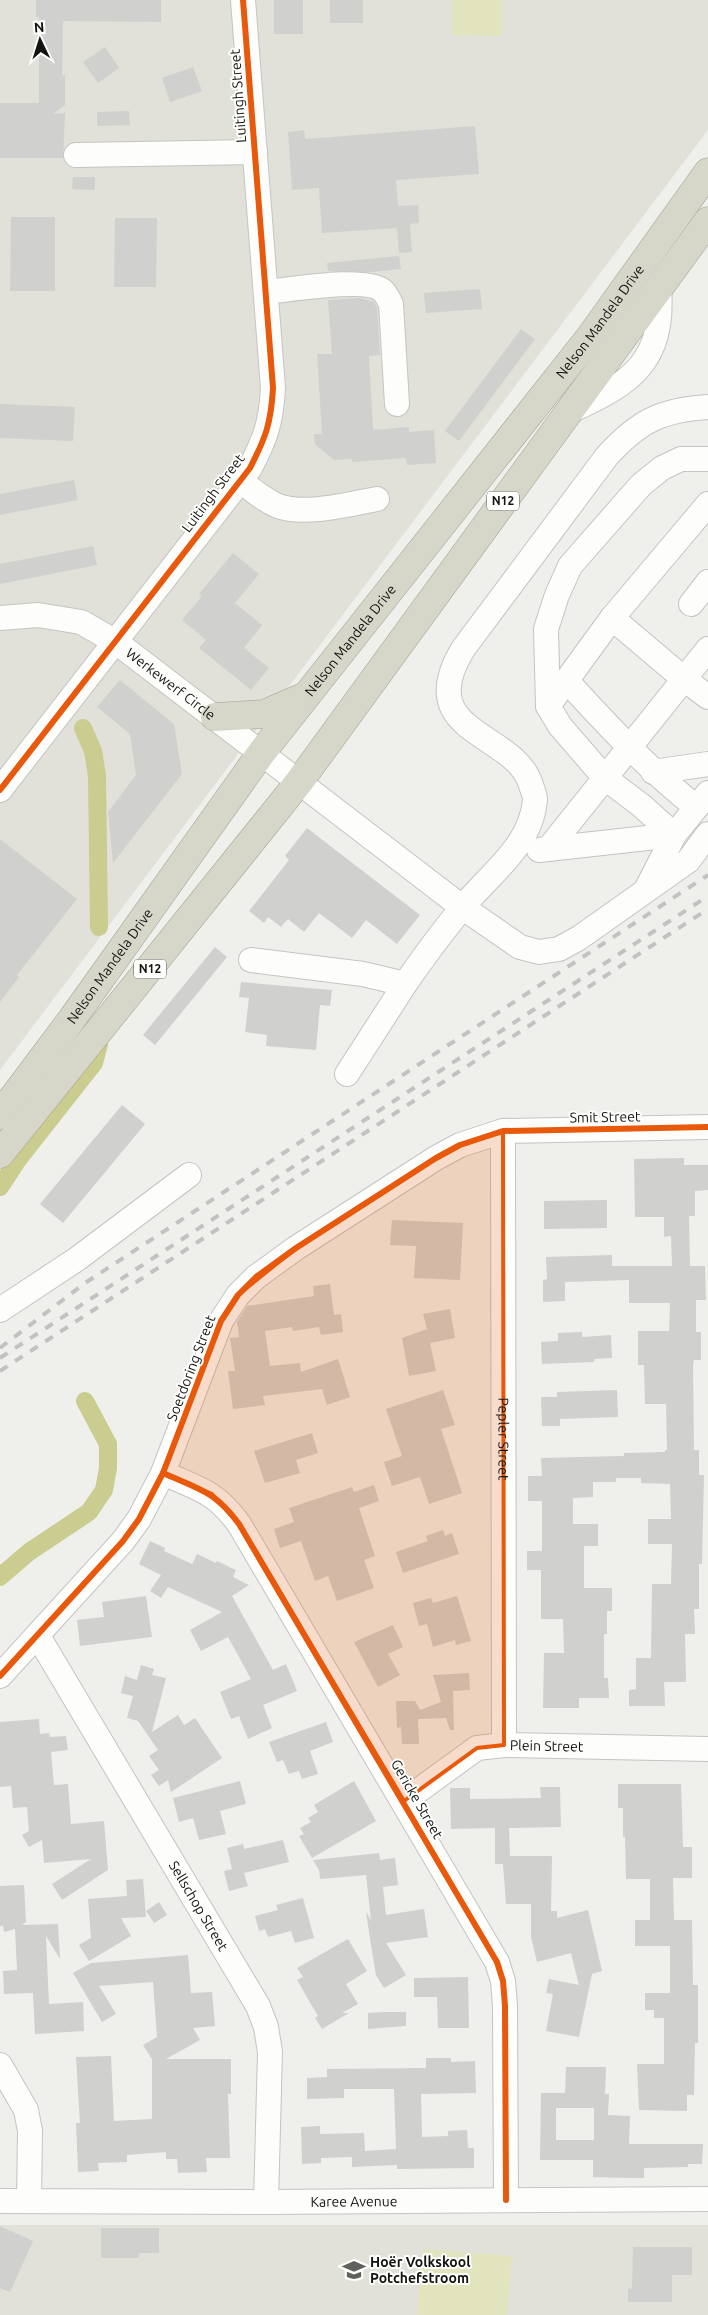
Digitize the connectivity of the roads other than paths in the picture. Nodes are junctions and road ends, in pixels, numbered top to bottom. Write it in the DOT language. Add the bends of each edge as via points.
graph roads {
  1 [pos="243,0"];
  2 [pos="255,152"];
  3 [pos="76,155"];
  4 [pos="708,172"];
  5 [pos="708,221"];
  6 [pos="266,292"];
  7 [pos="397,404"];
  8 [pos="708,407"];
  9 [pos="708,458"];
  10 [pos="240,480"];
  11 [pos="377,499"];
  12 [pos="706,509"];
  13 [pos="708,582"];
  14 [pos="691,604"];
  15 [pos="0,618"];
  16 [pos="612,618"];
  17 [pos="116,642"];
  18 [pos="708,649"];
  19 [pos="684,679"];
  20 [pos="567,681"];
  21 [pos="307,695"];
  22 [pos="708,697"];
  23 [pos="548,706"];
  24 [pos="215,717"];
  25 [pos="628,748"];
  26 [pos="262,752"];
  27 [pos="708,764"];
  28 [pos="653,772"];
  29 [pos="605,778"];
  30 [pos="299,782"];
  31 [pos="0,790"];
  32 [pos="702,800"];
  33 [pos="708,834"];
  34 [pos="674,835"];
  35 [pos="549,848"];
  36 [pos="708,849"];
  37 [pos="511,854"];
  38 [pos="688,861"];
  39 [pos="644,894"];
  40 [pos="462,907"];
  41 [pos="251,960"];
  42 [pos="404,984"];
  43 [pos="347,1074"];
  44 [pos="0,1115"];
  45 [pos="708,1127"];
  46 [pos="503,1131"];
  47 [pos="0,1154"];
  48 [pos="190,1175"];
  49 [pos="0,1310"];
  50 [pos="163,1473"];
  51 [pos="38,1636"];
  52 [pos="0,1676"];
  53 [pos="504,1745"];
  54 [pos="708,1748"];
  55 [pos="404,1801"];
  56 [pos="0,2065"];
  57 [pos="708,2199"];
  58 [pos="506,2200"];
  59 [pos="0,2201"];
  60 [pos="30,2201"];
  61 [pos="266,2202"];
  1 -- 2 [label="street, Luitingh Street"];
  2 -- 3 [label="street"];
  2 -- 6 [label="street, Luitingh Street"];
  4 -- 21 [label="highway, Nelson Mandela Drive / N12" via="590,338"];
  5 -- 30 [label="highway, Nelson Mandela Drive / N12"];
  6 -- 7 [label="street" via="347,284 366,284 382,290 391,304"];
  6 -- 10 [label="street, Luitingh Street" via="272,414 266,438"];
  8 -- 37 [label="street" via="686,408 654,417 628,434 601,464 453,665 448,689 454,710 468,727 515,760 528,775 535,798 530,820"];
  9 -- 23 [label="street" via="681,459 662,468 641,485 570,566 556,594 546,629"];
  10 -- 11 [label="street" via="262,498 279,506 301,510"];
  10 -- 17 [label="street, Luitingh Street"];
  12 -- 16 [label="street"];
  13 -- 14 [label="street"];
  15 -- 17 [label="street, Werkewerf Circle" via="38,615 81,622"];
  16 -- 19 [label="street"];
  16 -- 20 [label="street"];
  17 -- 24 [label="street, Werkewerf Circle"];
  17 -- 31 [label="street, Luitingh Street"];
  18 -- 19 [label="street"];
  19 -- 22 [label="street"];
  19 -- 25 [label="street"];
  20 -- 23 [label="street"];
  20 -- 25 [label="street"];
  21 -- 24 [label="highway" via="264,714"];
  21 -- 26 [label="highway, Nelson Mandela Drive / N12"];
  23 -- 29 [label="street" via="560,726"];
  24 -- 26 [label="street, Werkewerf Circle"];
  25 -- 28 [label="street"];
  25 -- 29 [label="street"];
  26 -- 30 [label="street, Werkewerf Circle"];
  26 -- 44 [label="highway, Nelson Mandela Drive / N12"];
  27 -- 28 [label="street"];
  28 -- 32 [label="street"];
  29 -- 34 [label="street"];
  29 -- 35 [label="street"];
  30 -- 40 [label="street, Werkewerf Circle"];
  30 -- 47 [label="highway, Nelson Mandela Drive / N12"];
  32 -- 34 [label="street"];
  33 -- 38 [label="street"];
  34 -- 35 [label="street"];
  34 -- 39 [label="street"];
  35 -- 37 [label="street"];
  36 -- 38 [label="street"];
  37 -- 40 [label="street"];
  38 -- 39 [label="street, Werkewerf Circle"];
  39 -- 40 [label="street, Werkewerf Circle" via="559,949 538,952 520,947"];
  40 -- 42 [label="street"];
  41 -- 42 [label="street" via="363,974"];
  42 -- 43 [label="street"];
  45 -- 46 [label="street, Smit Street"];
  46 -- 50 [label="street, Soetdoring Street" via="460,1145 436,1158 296,1248 256,1277 238,1295 220,1321"];
  46 -- 53 [label="street, Pepler Street"];
  48 -- 49 [label="street" via="77,1260"];
  50 -- 51 [label="street, Soetdoring Street" via="139,1519 123,1541"];
  50 -- 55 [label="street, Gericke Street" via="212,1494 240,1524"];
  51 -- 52 [label="street, Soetdoring Street"];
  51 -- 61 [label="street, Sellschop Street" via="258,2006 270,2052"];
  53 -- 54 [label="street, Plein Street"];
  53 -- 55 [label="street, Plein Street" via="477,1748"];
  55 -- 58 [label="street, Gericke Street" via="497,1962 503,1981"];
  56 -- 60 [label="street" via="26,2110 30,2131"];
  57 -- 58 [label="street, Karee Avenue"];
  58 -- 61 [label="street, Karee Avenue"];
  59 -- 60 [label="street, Karee Avenue"];
  60 -- 61 [label="street, Karee Avenue"];
}
